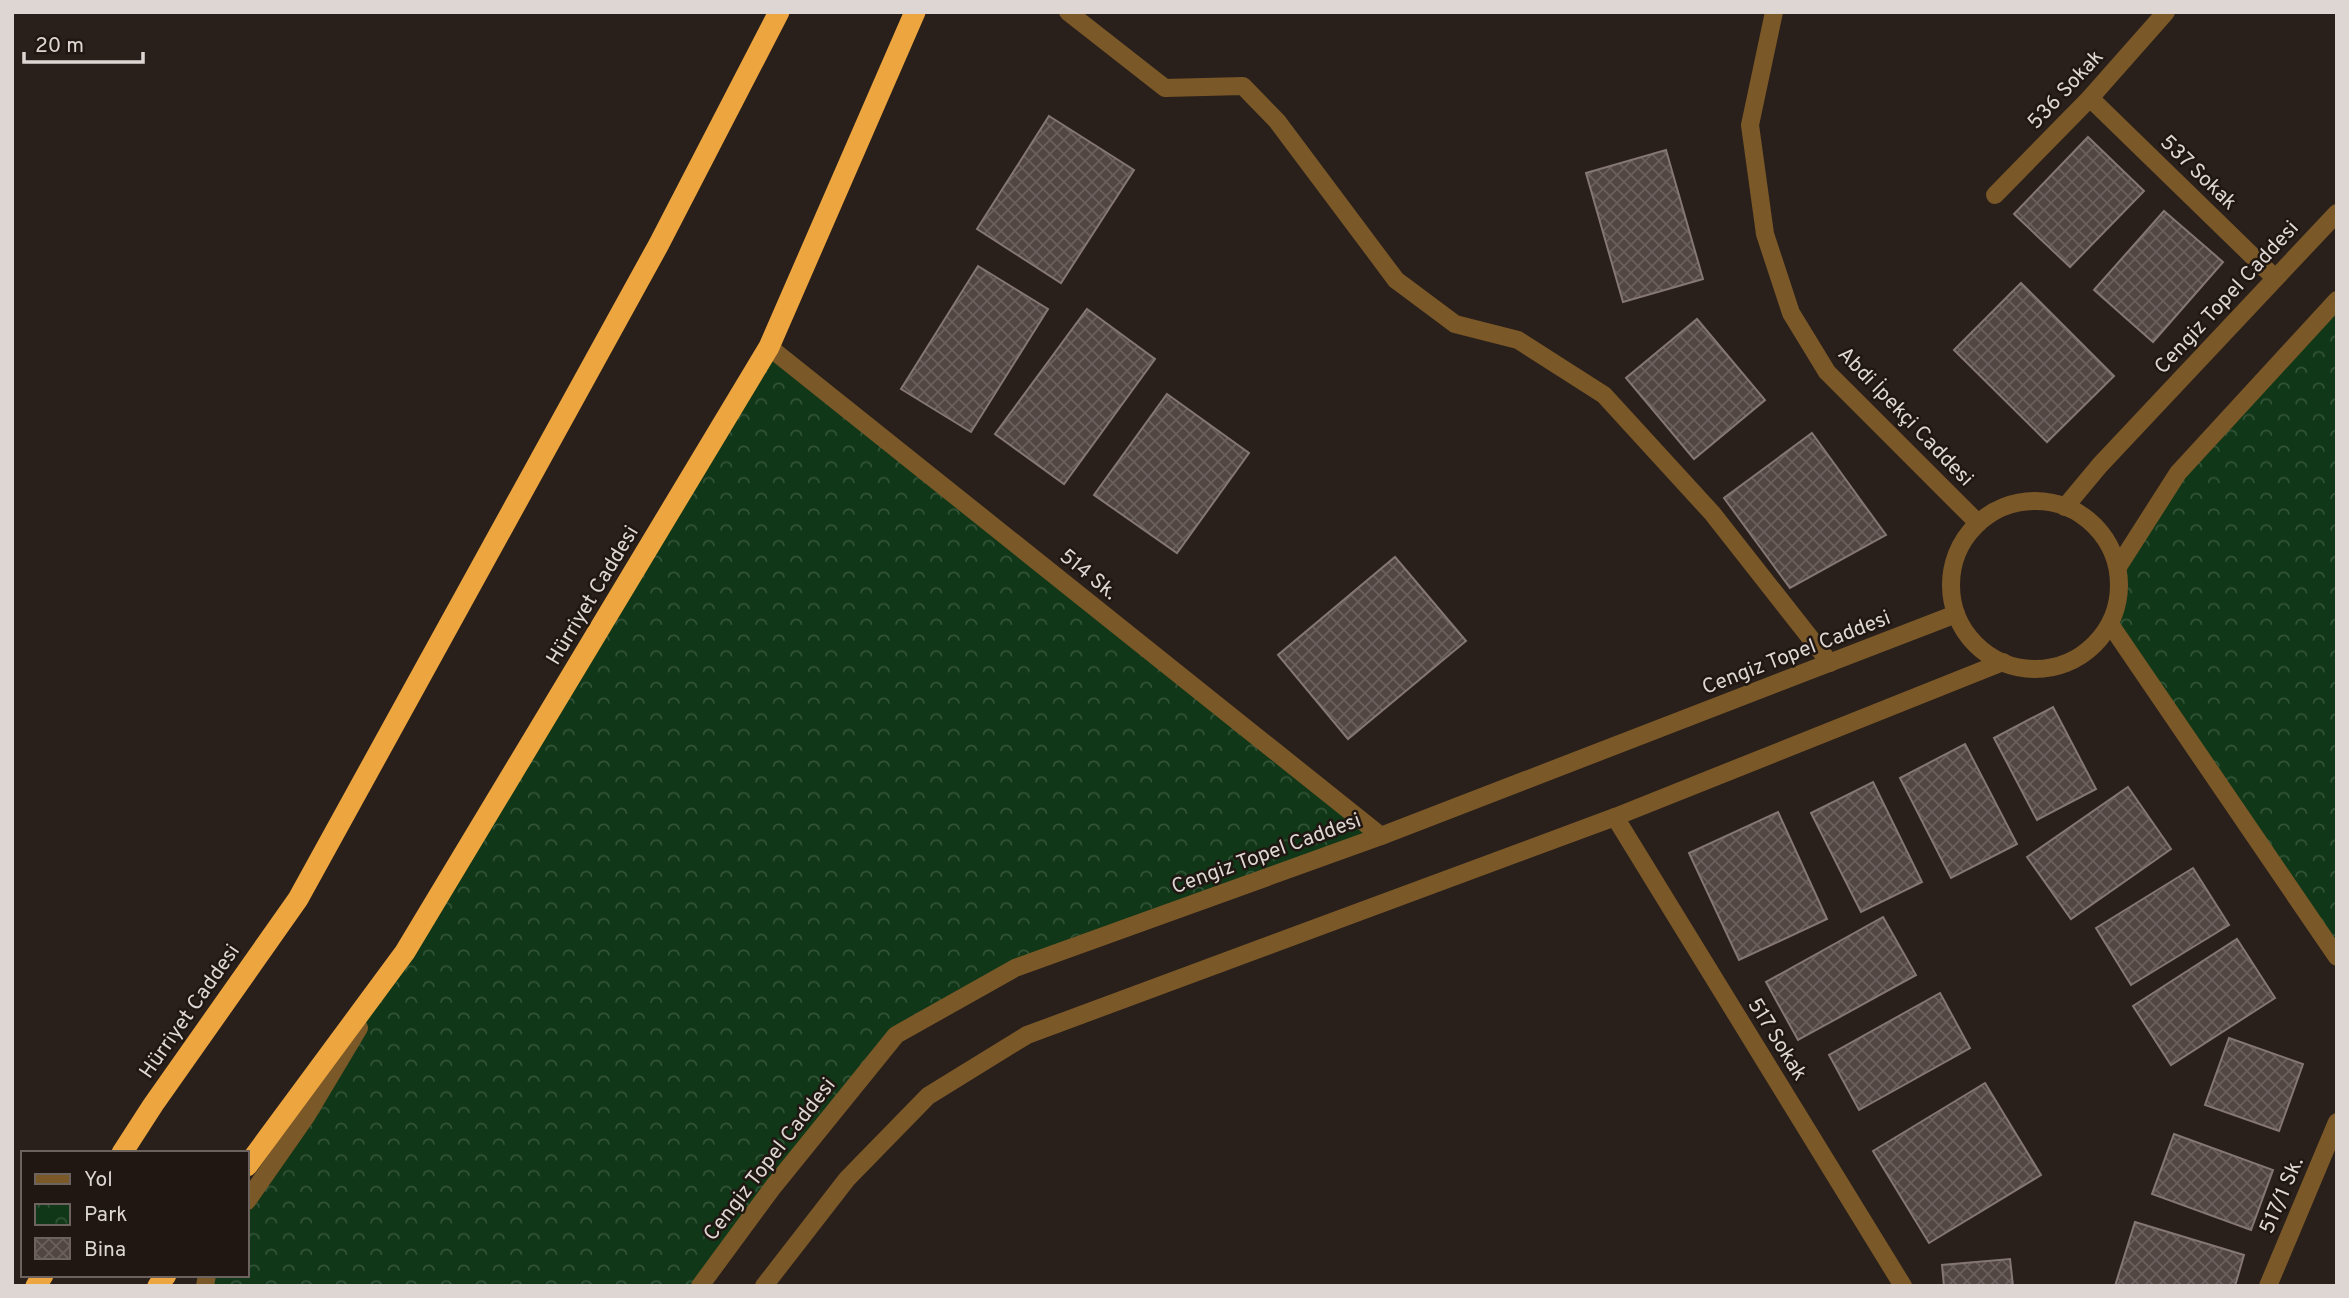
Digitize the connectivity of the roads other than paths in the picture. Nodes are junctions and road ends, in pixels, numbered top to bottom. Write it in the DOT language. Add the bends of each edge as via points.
graph roads {
  1 [pos="779,12"];
  2 [pos="915,12"];
  3 [pos="1068,12"];
  4 [pos="1774,12"];
  5 [pos="2166,12"];
  6 [pos="2090,98"];
  7 [pos="1995,195"];
  8 [pos="2337,213"];
  9 [pos="2276,278"];
  10 [pos="2337,300"];
  11 [pos="769,347"];
  12 [pos="2065,507"];
  13 [pos="1978,523"];
  14 [pos="2118,567"];
  15 [pos="1956,614"];
  16 [pos="2110,624"];
  17 [pos="2003,662"];
  18 [pos="1830,663"];
  19 [pos="1615,817"];
  20 [pos="1381,836"];
  21 [pos="405,952"];
  22 [pos="2337,957"];
  23 [pos="2337,1122"];
  24 [pos="123,1151"];
  25 [pos="248,1165"];
  26 [pos="248,1200"];
  27 [pos="700,1286"];
  28 [pos="764,1286"];
  29 [pos="1903,1286"];
  30 [pos="2268,1286"];
  1 -- 24 [label="highway, Hürriyet Caddesi" via="659,244 298,899"];
  2 -- 11 [label="highway, Hürriyet Caddesi"];
  3 -- 18 [label="street" via="1165,88 1243,86 1277,121 1395,281 1455,324 1518,340 1604,395 1712,513"];
  4 -- 13 [label="street, Abdi İpekçi Caddesi" via="1750,125 1765,234 1791,313 1827,372"];
  5 -- 6 [label="street, 536 Sokak"];
  6 -- 7 [label="street, 536 Sokak"];
  6 -- 9 [label="street, 537 Sokak"];
  8 -- 9 [label="street, Cengiz Topel Caddesi"];
  9 -- 12 [label="street, Cengiz Topel Caddesi"];
  10 -- 14 [label="street" via="2179,473"];
  11 -- 20 [label="street, 514 Sk."];
  11 -- 21 [label="highway, Hürriyet Caddesi"];
  12 -- 13 [label="street" via="2042,501 2019,503"];
  12 -- 14 [label="street" via="2089,520 2107,541"];
  13 -- 15 [label="street" via="1962,543 1953,566"];
  14 -- 16 [label="street" via="2120,586"];
  15 -- 17 [label="street" via="1967,635"];
  15 -- 18 [label="street, Cengiz Topel Caddesi"];
  16 -- 17 [label="street" via="2095,644 2075,659 2027,669"];
  16 -- 22 [label="street"];
  17 -- 19 [label="street"];
  18 -- 20 [label="street, Cengiz Topel Caddesi"];
  19 -- 28 [label="street" via="1027,1035 928,1096 847,1180"];
  19 -- 29 [label="street, 517 Sokak"];
  20 -- 27 [label="street, Cengiz Topel Caddesi" via="1015,968 896,1035"];
  21 -- 25 [label="highway, Hürriyet Caddesi"];
  21 -- 26 [label="street" via="307,1115"];
  23 -- 30 [label="street, 517/1 Sk."];
}
